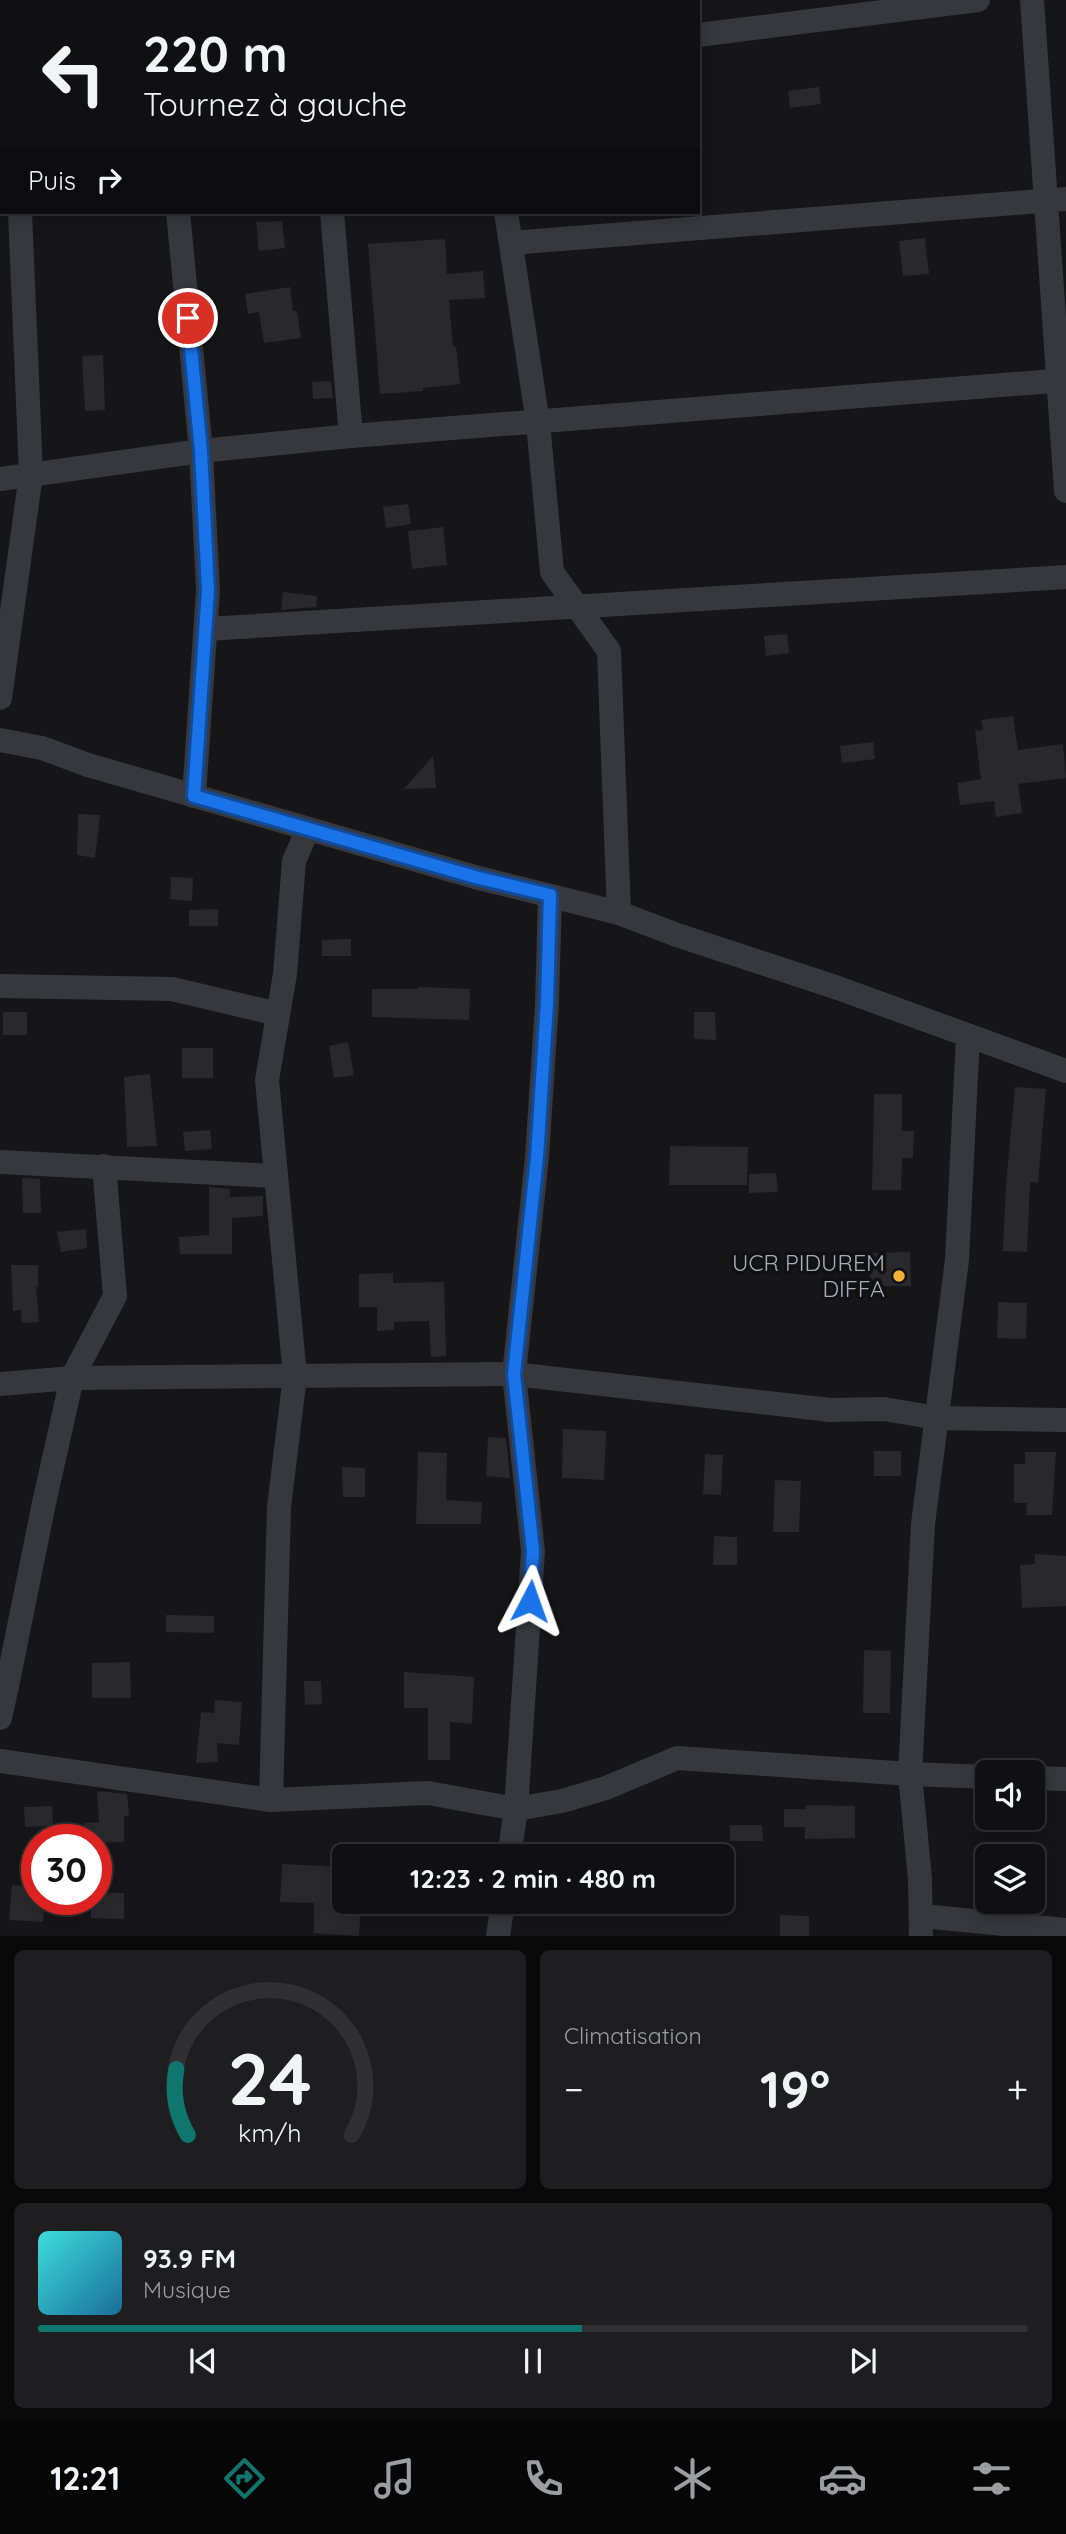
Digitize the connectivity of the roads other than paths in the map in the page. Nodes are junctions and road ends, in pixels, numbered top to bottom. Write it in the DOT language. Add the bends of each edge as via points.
graph roads {
  1 [pos="978,0"];
  2 [pos="1031,0"];
  3 [pos="700,34"];
  4 [pos="1056,199"];
  5 [pos="20,214"];
  6 [pos="178,214"];
  7 [pos="332,214"];
  8 [pos="506,214"];
  9 [pos="511,243"];
  10 [pos="1062,380"];
  11 [pos="538,423"];
  12 [pos="351,436"];
  13 [pos="201,451"];
  14 [pos="31,474"];
  15 [pos="0,478"];
  16 [pos="1066,491"];
  17 [pos="1066,577"];
  18 [pos="578,608"];
  19 [pos="206,629"];
  20 [pos="0,698"];
  21 [pos="0,740"];
  22 [pos="194,796"];
  23 [pos="308,829"];
  24 [pos="550,895"];
  25 [pos="618,912"];
  26 [pos="0,986"];
  27 [pos="278,1014"];
  28 [pos="968,1036"];
  29 [pos="1066,1072"];
  30 [pos="0,1162"];
  31 [pos="104,1166"];
  32 [pos="276,1176"];
  33 [pos="514,1374"];
  34 [pos="295,1376"];
  35 [pos="72,1378"];
  36 [pos="0,1384"];
  37 [pos="937,1418"];
  38 [pos="1066,1420"];
  39 [pos="4,1676"];
  40 [pos="0,1718"];
  41 [pos="0,1762"];
  42 [pos="910,1774"];
  43 [pos="975,1777"];
  44 [pos="1045,1778"];
  45 [pos="1066,1779"];
  46 [pos="271,1800"];
  47 [pos="516,1809"];
  48 [pos="511,1844"];
  49 [pos="501,1914"];
  50 [pos="921,1926"];
  51 [pos="1066,1930"];
  52 [pos="498,1936"];
  1 -- 3 [label="street"];
  2 -- 4 [label="street"];
  4 -- 9 [label="street"];
  4 -- 10 [label="street"];
  5 -- 14 [label="street"];
  6 -- 13 [label="street"];
  7 -- 12 [label="street"];
  8 -- 9 [label="street"];
  9 -- 11 [label="street"];
  10 -- 11 [label="street"];
  10 -- 16 [label="street"];
  11 -- 12 [label="street"];
  11 -- 18 [label="street" via="552,572"];
  12 -- 13 [label="street"];
  13 -- 14 [label="street"];
  13 -- 19 [label="street"];
  14 -- 15 [label="street"];
  14 -- 20 [label="street"];
  17 -- 18 [label="street"];
  18 -- 19 [label="street"];
  18 -- 25 [label="street" via="609,651"];
  19 -- 22 [label="street"];
  21 -- 22 [label="street" via="42,748"];
  22 -- 23 [label="street"];
  23 -- 24 [label="street"];
  23 -- 27 [label="street" via="294,861"];
  24 -- 25 [label="street"];
  24 -- 33 [label="street" via="537,1157"];
  25 -- 28 [label="street"];
  26 -- 27 [label="street" via="172,989"];
  27 -- 32 [label="street" via="267,1080"];
  28 -- 29 [label="street"];
  28 -- 37 [label="street" via="957,1260"];
  30 -- 31 [label="street"];
  31 -- 32 [label="street"];
  31 -- 35 [label="street" via="115,1296"];
  32 -- 34 [label="street"];
  33 -- 34 [label="street"];
  33 -- 37 [label="street"];
  33 -- 47 [label="street" via="533,1551"];
  34 -- 35 [label="street"];
  34 -- 46 [label="street" via="279,1507"];
  35 -- 36 [label="street"];
  35 -- 39 [label="street"];
  37 -- 38 [label="street"];
  37 -- 42 [label="street" via="923,1524"];
  39 -- 40 [label="street"];
  41 -- 46 [label="street"];
  42 -- 43 [label="street"];
  42 -- 47 [label="street" via="677,1758 606,1788"];
  42 -- 50 [label="street"];
  44 -- 45 [label="street"];
  46 -- 47 [label="street" via="428,1793"];
  47 -- 48 [label="street"];
  49 -- 52 [label="street"];
  50 -- 51 [label="street"];
}
